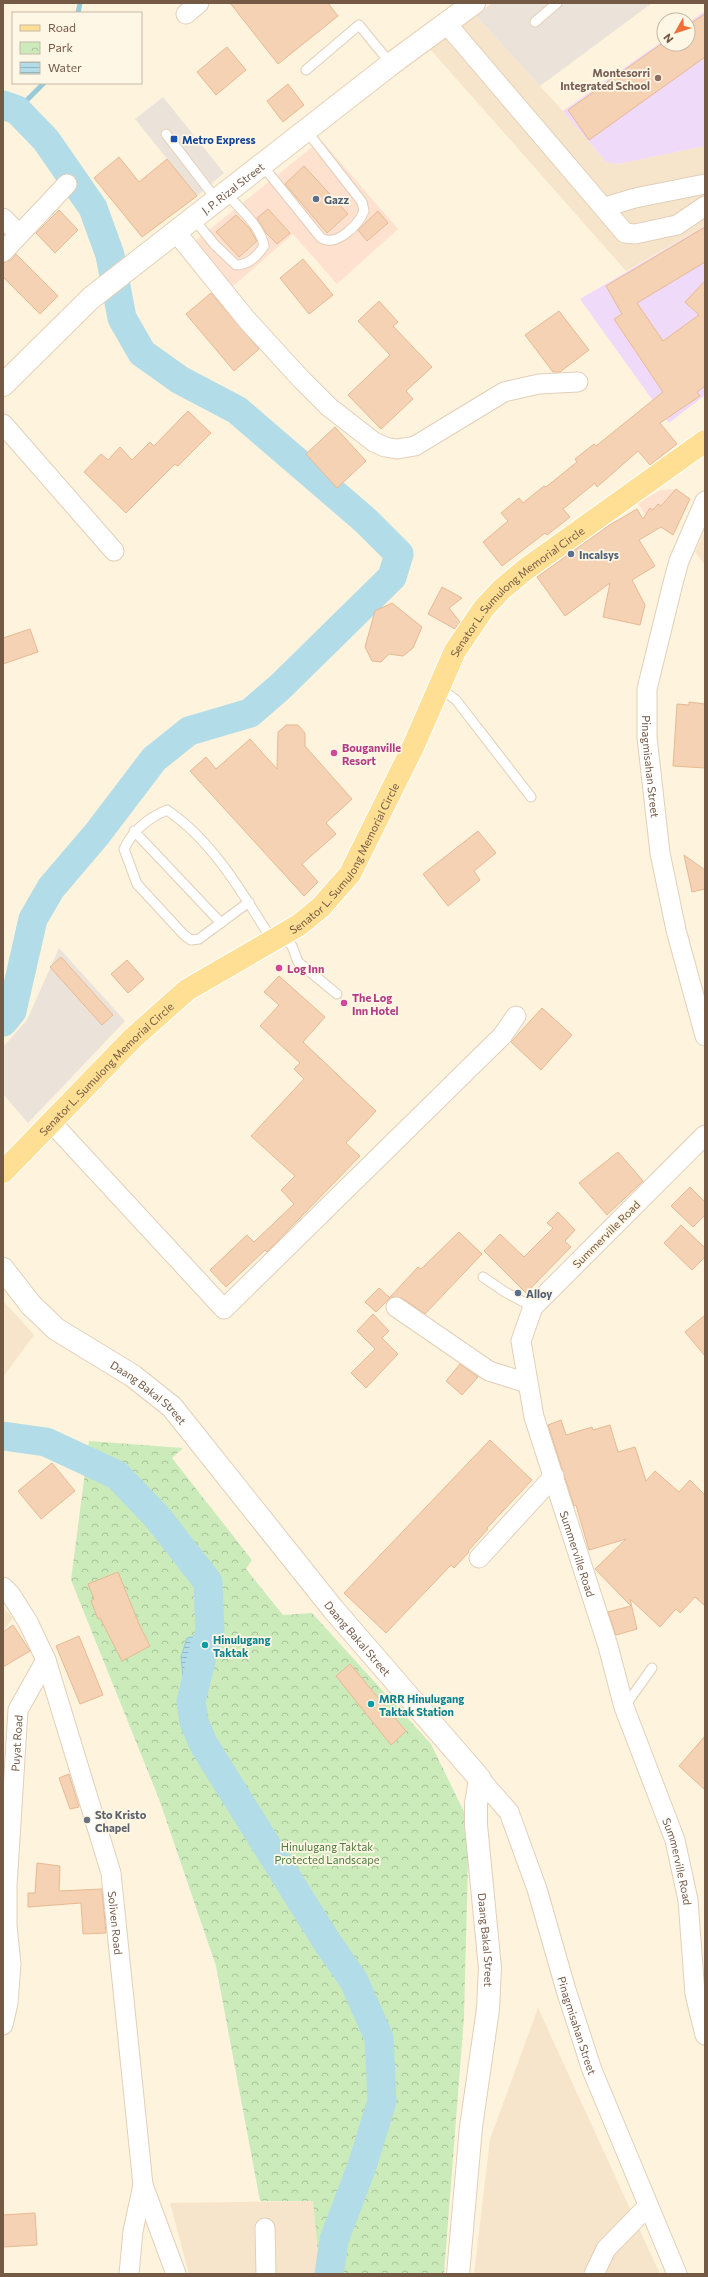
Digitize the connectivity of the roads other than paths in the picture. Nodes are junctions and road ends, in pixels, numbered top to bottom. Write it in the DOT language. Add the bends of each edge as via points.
graph roads {
  1 [pos="474,3"];
  2 [pos="557,3"];
  3 [pos="535,22"];
  4 [pos="446,23"];
  5 [pos="391,64"];
  6 [pos="306,70"];
  7 [pos="306,130"];
  8 [pos="166,134"];
  9 [pos="262,164"];
  10 [pos="67,184"];
  11 [pos="705,184"];
  12 [pos="221,196"];
  13 [pos="705,206"];
  14 [pos="605,207"];
  15 [pos="193,217"];
  16 [pos="3,218"];
  17 [pos="175,231"];
  18 [pos="19,234"];
  19 [pos="3,252"];
  20 [pos="578,382"];
  21 [pos="3,385"];
  22 [pos="3,424"];
  23 [pos="705,441"];
  24 [pos="704,507"];
  25 [pos="114,551"];
  26 [pos="440,688"];
  27 [pos="531,797"];
  28 [pos="134,831"];
  29 [pos="249,902"];
  30 [pos="221,923"];
  31 [pos="277,938"];
  32 [pos="337,994"];
  33 [pos="516,1016"];
  34 [pos="705,1036"];
  35 [pos="52,1123"];
  36 [pos="705,1135"];
  37 [pos="3,1172"];
  38 [pos="3,1270"];
  39 [pos="483,1277"];
  40 [pos="396,1306"];
  41 [pos="532,1307"];
  42 [pos="526,1383"];
  43 [pos="554,1476"];
  44 [pos="479,1558"];
  45 [pos="3,1587"];
  46 [pos="46,1660"];
  47 [pos="652,1668"];
  48 [pos="624,1708"];
  49 [pos="480,1779"];
  50 [pos="3,2024"];
  51 [pos="705,2035"];
  52 [pos="143,2185"];
  53 [pos="648,2206"];
  54 [pos="265,2228"];
  55 [pos="129,2274"];
  56 [pos="176,2274"];
  57 [pos="266,2274"];
  58 [pos="458,2274"];
  59 [pos="594,2274"];
  60 [pos="677,2274"];
  1 -- 4 [label="street, J. P. Rizal Street"];
  2 -- 3 [label="lane"];
  4 -- 5 [label="street, J. P. Rizal Street"];
  4 -- 14 [label="street"];
  5 -- 6 [label="lane" via="359,25"];
  5 -- 7 [label="street, J. P. Rizal Street"];
  7 -- 9 [label="street, J. P. Rizal Street"];
  7 -- 9 [label="lane" via="362,202 364,211 356,224 334,241 327,242 321,238"];
  8 -- 12 [label="lane"];
  9 -- 12 [label="street, J. P. Rizal Street"];
  10 -- 18 [label="street"];
  11 -- 14 [label="street" via="635,198"];
  12 -- 15 [label="street, J. P. Rizal Street"];
  12 -- 15 [label="lane" via="253,225 263,241 264,246 252,260 243,265 236,265 215,245"];
  13 -- 14 [label="street" via="677,225 635,234 625,233"];
  15 -- 17 [label="street, J. P. Rizal Street"];
  16 -- 18 [label="street"];
  17 -- 20 [label="street" via="247,320 301,379 335,411 374,442 397,449 415,446 504,392 539,384"];
  17 -- 21 [label="street, J. P. Rizal Street" via="91,298"];
  18 -- 19 [label="street"];
  22 -- 25 [label="street"];
  23 -- 26 [label="main road, Senator L. Sumulong Memorial Circle" via="526,569 502,589 484,608 455,651"];
  24 -- 34 [label="street, Pinagmisahan Street" via="679,561 649,681 646,737 660,853 676,930"];
  26 -- 27 [label="lane" via="456,700"];
  26 -- 31 [label="main road, Senator L. Sumulong Memorial Circle" via="350,874 321,907 299,925"];
  28 -- 29 [label="lane" via="155,815 167,810 182,821 211,852"];
  28 -- 30 [label="lane"];
  28 -- 30 [label="lane" via="124,849 137,884 184,935 191,940 199,939"];
  29 -- 30 [label="lane"];
  29 -- 31 [label="lane"];
  31 -- 32 [label="lane" via="292,946 298,962"];
  31 -- 35 [label="main road, Senator L. Sumulong Memorial Circle" via="187,990 132,1038"];
  33 -- 35 [label="street" via="502,1036 224,1309"];
  35 -- 37 [label="main road, Senator L. Sumulong Memorial Circle"];
  36 -- 41 [label="street, Summerville Road"];
  38 -- 49 [label="street, Daang Bakal Street" via="30,1305 56,1329 133,1376 172,1407 333,1610"];
  39 -- 41 [label="lane"];
  40 -- 42 [label="street" via="489,1371"];
  41 -- 42 [label="street, Summerville Road" via="521,1341"];
  42 -- 43 [label="street, Summerville Road" via="534,1417"];
  43 -- 44 [label="street"];
  43 -- 48 [label="street, Summerville Road" via="608,1646"];
  45 -- 46 [label="street, Soliven Road" via="28,1622"];
  46 -- 50 [label="street, Puyat Road" via="18,1710 7,1886 6,1926 11,1964 8,2003"];
  46 -- 52 [label="street, Soliven Road" via="111,1873"];
  47 -- 48 [label="lane"];
  48 -- 51 [label="street, Summerville Road" via="675,1840 688,1900 694,1994"];
  49 -- 53 [label="street, Pinagmisahan Street" via="509,1812 537,1888 592,2070"];
  49 -- 58 [label="street, Daang Bakal Street" via="476,1825 490,1968 488,2009 470,2127"];
  52 -- 55 [label="street" via="133,2231"];
  52 -- 56 [label="street, Soliven Road"];
  53 -- 59 [label="street" via="606,2249"];
  53 -- 60 [label="street, Pinagmisahan Street"];
  54 -- 57 [label="street"];
}
